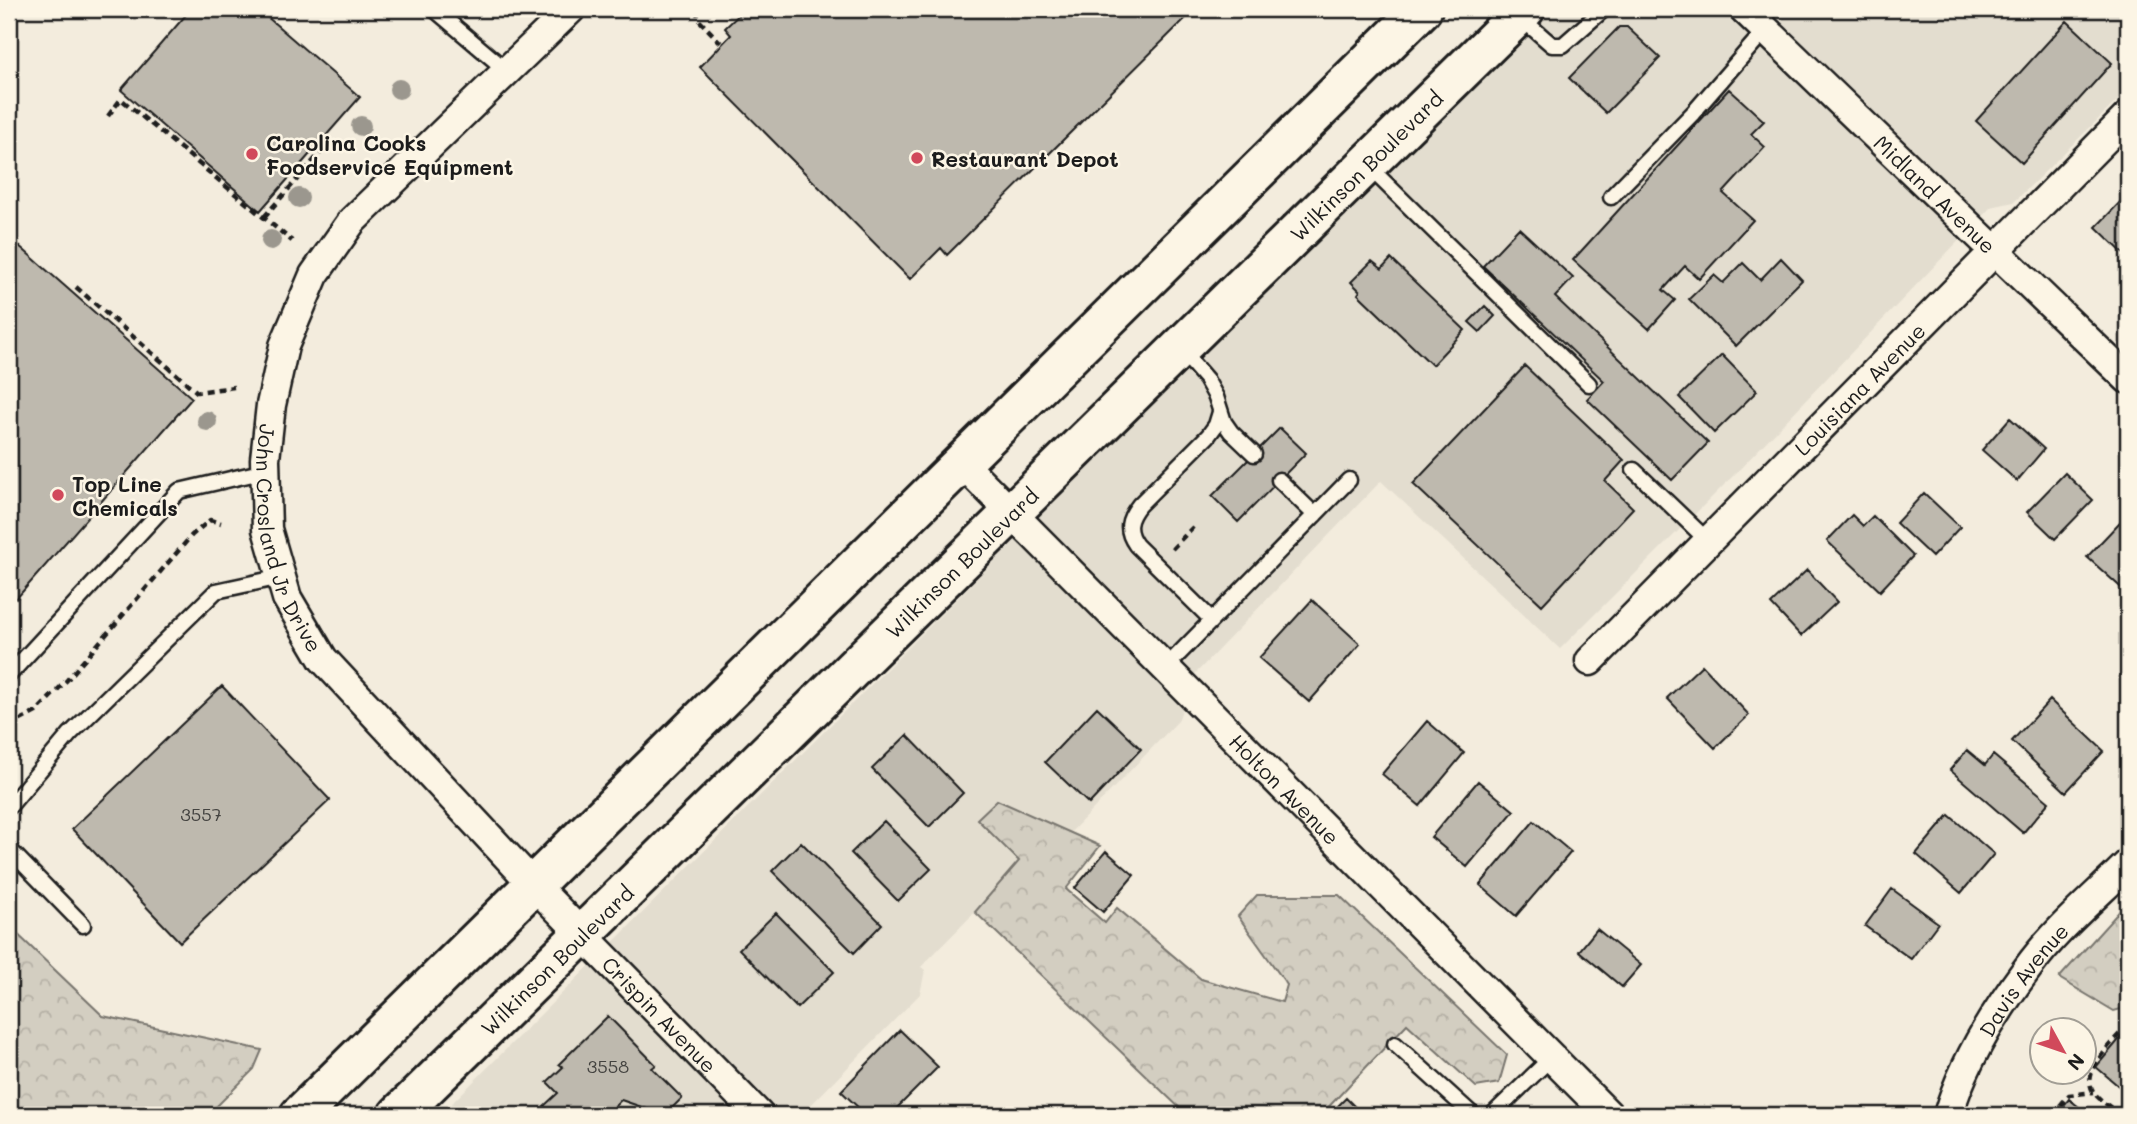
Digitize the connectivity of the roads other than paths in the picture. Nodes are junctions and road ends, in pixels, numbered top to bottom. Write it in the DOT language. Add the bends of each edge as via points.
graph roads {
  1 [pos="434,9"];
  2 [pos="571,9"];
  3 [pos="1422,9"];
  4 [pos="1604,9"];
  5 [pos="1744,9"];
  6 [pos="1521,12"];
  7 [pos="1766,29"];
  8 [pos="507,71"];
  9 [pos="2128,116"];
  10 [pos="1366,164"];
  11 [pos="1611,197"];
  12 [pos="1996,250"];
  13 [pos="1179,348"];
  14 [pos="2128,379"];
  15 [pos="1589,384"];
  16 [pos="1220,412"];
  17 [pos="1254,454"];
  18 [pos="961,462"];
  19 [pos="265,471"];
  20 [pos="1634,471"];
  21 [pos="1279,480"];
  22 [pos="1349,480"];
  23 [pos="1011,513"];
  24 [pos="1315,515"];
  25 [pos="1709,542"];
  26 [pos="281,577"];
  27 [pos="1212,620"];
  28 [pos="1590,662"];
  29 [pos="12,665"];
  30 [pos="1164,668"];
  31 [pos="9,807"];
  32 [pos="9,849"];
  33 [pos="2128,864"];
  34 [pos="532,883"];
  35 [pos="83,925"];
  36 [pos="582,934"];
  37 [pos="1395,1044"];
  38 [pos="1551,1058"];
  39 [pos="300,1115"];
  40 [pos="398,1115"];
  41 [pos="759,1115"];
  42 [pos="1472,1115"];
  43 [pos="1492,1115"];
  44 [pos="1609,1115"];
  45 [pos="1948,1115"];
  1 -- 8 [label="lane"];
  2 -- 8 [label="street, John Crosland Jr Drive"];
  3 -- 18 [label="main road"];
  4 -- 6 [label="lane" via="1563,44 1552,45"];
  5 -- 7 [label="street, Midland Avenue"];
  6 -- 10 [label="main road, Wilkinson Boulevard"];
  7 -- 11 [label="lane"];
  7 -- 12 [label="street, Midland Avenue"];
  8 -- 19 [label="street, John Crosland Jr Drive" via="352,220 314,275 284,346 271,405"];
  9 -- 12 [label="street, Louisiana Avenue"];
  10 -- 13 [label="main road, Wilkinson Boulevard"];
  10 -- 15 [label="lane"];
  12 -- 14 [label="street, Midland Avenue"];
  12 -- 25 [label="street, Louisiana Avenue"];
  13 -- 16 [label="lane" via="1206,379"];
  13 -- 23 [label="main road, Wilkinson Boulevard"];
  16 -- 17 [label="lane" via="1231,432"];
  16 -- 27 [label="lane" via="1208,436 1139,505 1128,526 1136,545"];
  18 -- 23 [label="street, Holton Avenue"];
  18 -- 34 [label="main road"];
  19 -- 26 [label="street, John Crosland Jr Drive" via="267,529"];
  19 -- 29 [label="lane" via="179,491"];
  20 -- 25 [label="lane"];
  21 -- 24 [label="lane"];
  22 -- 24 [label="lane"];
  23 -- 30 [label="street, Holton Avenue"];
  23 -- 36 [label="main road, Wilkinson Boulevard"];
  24 -- 27 [label="lane"];
  25 -- 28 [label="street, Louisiana Avenue"];
  26 -- 31 [label="lane" via="216,591 70,734"];
  26 -- 34 [label="street, John Crosland Jr Drive" via="286,598 323,659"];
  27 -- 30 [label="lane"];
  30 -- 38 [label="street, Holton Avenue"];
  32 -- 35 [label="lane"];
  33 -- 45 [label="street, Davis Avenue" via="2028,968 1983,1036"];
  34 -- 36 [label="street, Crispin Avenue"];
  34 -- 39 [label="main road"];
  36 -- 40 [label="main road, Wilkinson Boulevard"];
  36 -- 41 [label="street, Crispin Avenue"];
  37 -- 42 [label="lane"];
  38 -- 43 [label="lane"];
  38 -- 44 [label="street, Holton Avenue"];
}
